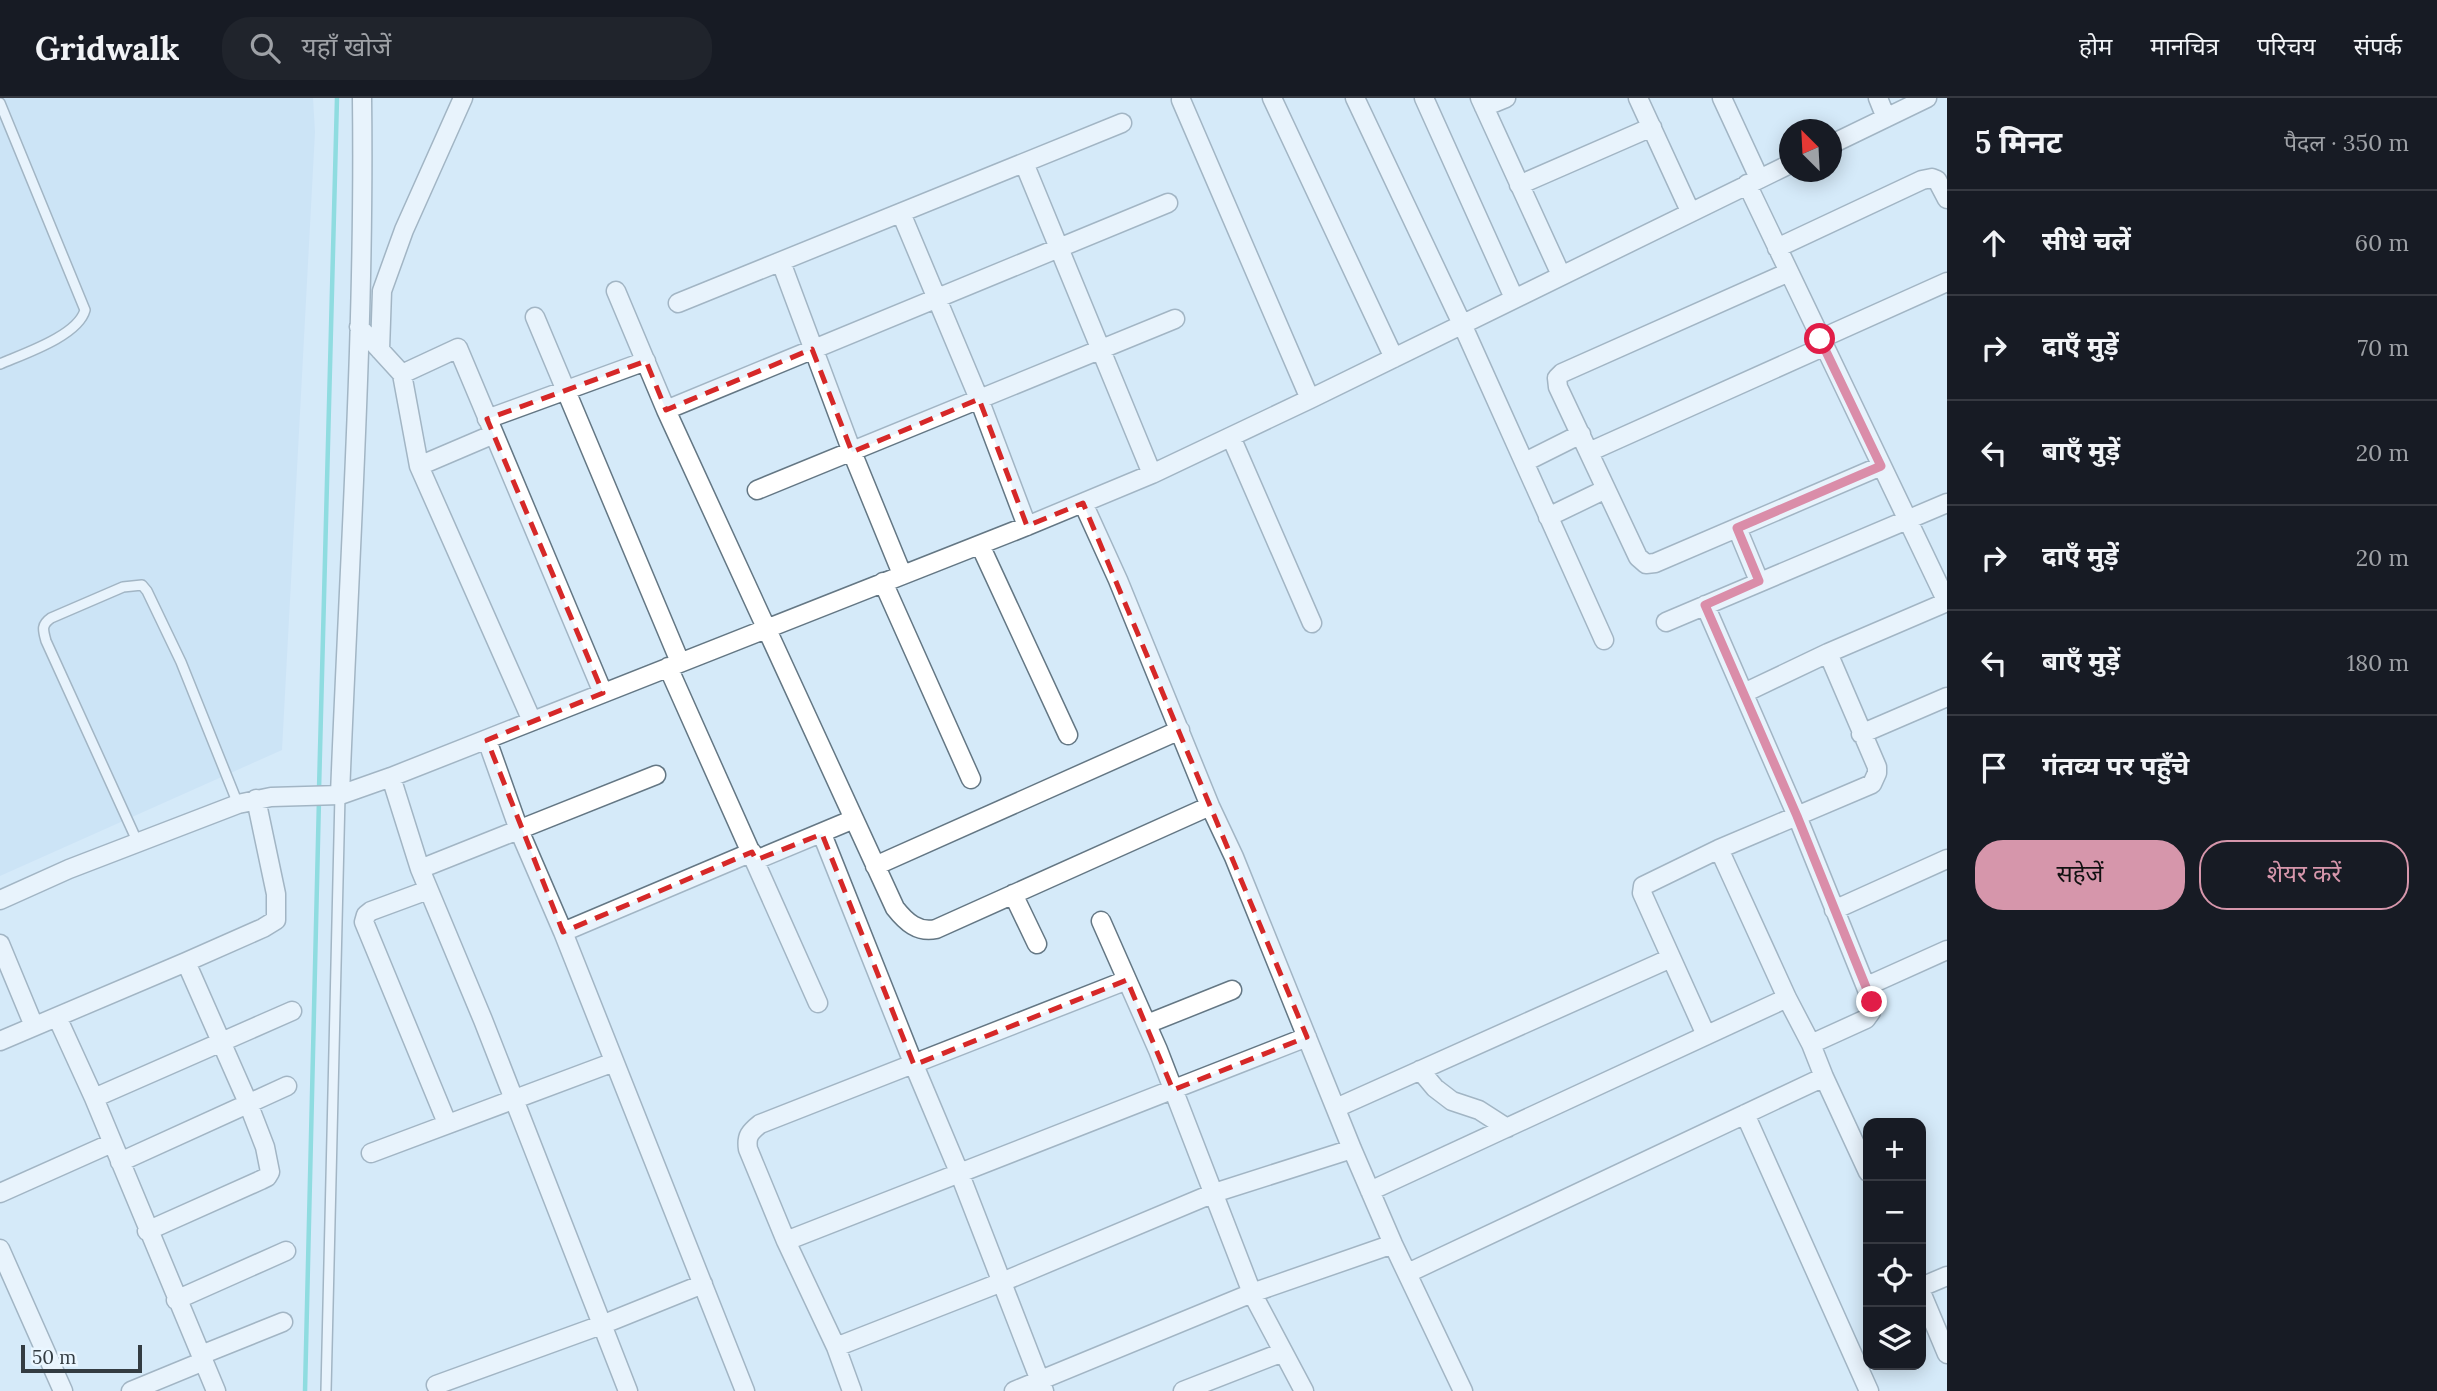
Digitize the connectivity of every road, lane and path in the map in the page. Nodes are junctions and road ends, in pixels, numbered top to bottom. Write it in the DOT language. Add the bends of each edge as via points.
graph roads {
  1 [pos="362,98"];
  2 [pos="463,98"];
  3 [pos="1272,98"];
  4 [pos="1355,98"];
  5 [pos="1424,98"];
  6 [pos="1506,98"];
  7 [pos="1638,98"];
  8 [pos="1722,98"];
  9 [pos="1878,98"];
  10 [pos="1927,98"];
  11 [pos="1181,100"];
  12 [pos="0,103"];
  13 [pos="1482,103"];
  14 [pos="1886,118"];
  15 [pos="1122,122"];
  16 [pos="1652,127"];
  17 [pos="1842,139"];
  18 [pos="1024,163"];
  19 [pos="1779,169"];
  20 [pos="1753,181"];
  21 [pos="1519,185"];
  22 [pos="1947,199"];
  23 [pos="1168,203"];
  24 [pos="1690,211"];
  25 [pos="901,213"];
  26 [pos="1059,248"];
  27 [pos="1777,248"];
  28 [pos="781,262"];
  29 [pos="1788,272"];
  30 [pos="1561,275"];
  31 [pos="1947,282"];
  32 [pos="616,291"];
  33 [pos="1514,298"];
  34 [pos="937,299"];
  35 [pos="678,303"];
  36 [pos="535,317"];
  37 [pos="1175,319"];
  38 [pos="1462,324"];
  39 [pos="359,327"];
  40 [pos="1821,343"];
  41 [pos="813,349"];
  42 [pos="1101,349"];
  43 [pos="380,350"];
  44 [pos="1394,358"];
  45 [pos="646,361"];
  46 [pos="0,364"];
  47 [pos="402,374"];
  48 [pos="566,390"];
  49 [pos="979,399"];
  50 [pos="1311,399"];
  51 [pos="666,410"];
  52 [pos="491,427"];
  53 [pos="1581,435"];
  54 [pos="1231,436"];
  55 [pos="852,452"];
  56 [pos="1589,452"];
  57 [pos="1525,462"];
  58 [pos="419,466"];
  59 [pos="1881,466"];
  60 [pos="1152,474"];
  61 [pos="757,489"];
  62 [pos="1606,489"];
  63 [pos="1083,503"];
  64 [pos="1947,503"];
  65 [pos="1548,517"];
  66 [pos="1909,519"];
  67 [pos="1027,526"];
  68 [pos="1737,528"];
  69 [pos="980,545"];
  70 [pos="902,574"];
  71 [pos="1759,581"];
  72 [pos="883,582"];
  73 [pos="1705,605"];
  74 [pos="1666,622"];
  75 [pos="1312,623"];
  76 [pos="766,628"];
  77 [pos="1604,640"];
  78 [pos="1828,653"];
  79 [pos="674,665"];
  80 [pos="603,693"];
  81 [pos="1744,693"];
  82 [pos="1947,697"];
  83 [pos="532,721"];
  84 [pos="1180,730"];
  85 [pos="1861,734"];
  86 [pos="1068,735"];
  87 [pos="487,740"];
  88 [pos="656,775"];
  89 [pos="391,777"];
  90 [pos="971,779"];
  91 [pos="336,796"];
  92 [pos="256,799"];
  93 [pos="238,804"];
  94 [pos="1210,806"];
  95 [pos="1797,816"];
  96 [pos="855,819"];
  97 [pos="519,830"];
  98 [pos="822,834"];
  99 [pos="138,843"];
  100 [pos="1719,849"];
  101 [pos="754,856"];
  102 [pos="1947,859"];
  103 [pos="875,866"];
  104 [pos="419,869"];
  105 [pos="428,890"];
  106 [pos="1013,894"];
  107 [pos="0,900"];
  108 [pos="1834,911"];
  109 [pos="1101,921"];
  110 [pos="563,932"];
  111 [pos="0,944"];
  112 [pos="1037,944"];
  113 [pos="1947,950"];
  114 [pos="1671,958"];
  115 [pos="186,962"];
  116 [pos="1127,980"];
  117 [pos="1867,986"];
  118 [pos="1232,990"];
  119 [pos="1787,998"];
  120 [pos="818,1003"];
  121 [pos="292,1011"];
  122 [pos="57,1017"];
  123 [pos="1147,1024"];
  124 [pos="34,1026"];
  125 [pos="1706,1035"];
  126 [pos="1307,1037"];
  127 [pos="0,1041"];
  128 [pos="221,1042"];
  129 [pos="1811,1044"];
  130 [pos="614,1062"];
  131 [pos="914,1065"];
  132 [pos="1420,1070"];
  133 [pos="1824,1077"];
  134 [pos="287,1086"];
  135 [pos="1173,1090"];
  136 [pos="94,1098"];
  137 [pos="513,1099"];
  138 [pos="248,1103"];
  139 [pos="1336,1108"];
  140 [pos="1745,1114"];
  141 [pos="447,1123"];
  142 [pos="1507,1128"];
  143 [pos="111,1143"];
  144 [pos="1352,1149"];
  145 [pos="371,1153"];
  146 [pos="1863,1161"];
  147 [pos="120,1162"];
  148 [pos="959,1172"];
  149 [pos="1370,1191"];
  150 [pos="0,1193"];
  151 [pos="1214,1193"];
  152 [pos="148,1231"];
  153 [pos="786,1241"];
  154 [pos="1393,1244"];
  155 [pos="0,1248"];
  156 [pos="286,1251"];
  157 [pos="1408,1273"];
  158 [pos="1947,1276"];
  159 [pos="1002,1282"];
  160 [pos="703,1284"];
  161 [pos="1926,1285"];
  162 [pos="1252,1293"];
  163 [pos="176,1300"];
  164 [pos="1926,1304"];
  165 [pos="283,1322"];
  166 [pos="604,1324"];
  167 [pos="836,1347"];
  168 [pos="1283,1352"];
  169 [pos="1947,1354"];
  170 [pos="202,1358"];
  171 [pos="436,1385"];
  172 [pos="1043,1386"];
  173 [pos="63,1391"];
  174 [pos="131,1391"];
  175 [pos="216,1391"];
  176 [pos="326,1391"];
  177 [pos="628,1391"];
  178 [pos="745,1391"];
  179 [pos="852,1391"];
  180 [pos="1014,1391"];
  181 [pos="1183,1391"];
  182 [pos="1304,1391"];
  183 [pos="1463,1391"];
  184 [pos="1869,1391"];
  1 -- 39 [label="street"];
  2 -- 43 [label="street" via="382,290"];
  3 -- 44 [label="street"];
  4 -- 38 [label="street"];
  5 -- 33 [label="street"];
  6 -- 13 [label="street"];
  7 -- 16 [label="street"];
  8 -- 20 [label="street"];
  9 -- 14 [label="street"];
  10 -- 14 [label="street"];
  11 -- 50 [label="street"];
  12 -- 46 [label="lane" via="85,310 72,329"];
  13 -- 21 [label="street"];
  14 -- 17 [label="street"];
  15 -- 18 [label="street"];
  16 -- 21 [label="street"];
  16 -- 24 [label="street"];
  18 -- 25 [label="street"];
  18 -- 26 [label="street"];
  19 -- 20 [label="street"];
  20 -- 24 [label="street"];
  20 -- 27 [label="street"];
  21 -- 30 [label="street"];
  22 -- 27 [label="street" via="1931,177"];
  23 -- 26 [label="street"];
  24 -- 30 [label="street"];
  25 -- 28 [label="street"];
  25 -- 34 [label="street"];
  26 -- 34 [label="street"];
  26 -- 42 [label="street"];
  27 -- 29 [label="street"];
  28 -- 35 [label="street"];
  28 -- 41 [label="street"];
  29 -- 40 [label="street"];
  29 -- 53 [label="street" via="1562,373 1558,387"];
  30 -- 33 [label="street"];
  31 -- 40 [label="street"];
  32 -- 45 [label="street"];
  33 -- 38 [label="street"];
  34 -- 41 [label="street"];
  34 -- 49 [label="street"];
  36 -- 48 [label="street"];
  37 -- 42 [label="street"];
  38 -- 44 [label="street"];
  38 -- 57 [label="street"];
  39 -- 43 [label="street"];
  39 -- 91 [label="street"];
  40 -- 56 [label="street"];
  40 -- 59 [label="street"];
  41 -- 51 [label="street"];
  41 -- 55 [label="street"];
  42 -- 49 [label="street"];
  42 -- 60 [label="street"];
  43 -- 47 [label="street"];
  44 -- 50 [label="street"];
  45 -- 48 [label="street"];
  45 -- 51 [label="street"];
  47 -- 52 [label="street" via="458,348"];
  47 -- 58 [label="street"];
  48 -- 52 [label="street"];
  48 -- 79 [label="street"];
  49 -- 55 [label="street"];
  49 -- 67 [label="street"];
  50 -- 54 [label="street"];
  51 -- 76 [label="street"];
  52 -- 58 [label="street"];
  52 -- 80 [label="street"];
  53 -- 56 [label="street"];
  53 -- 57 [label="street"];
  54 -- 60 [label="street"];
  54 -- 75 [label="street"];
  55 -- 61 [label="street"];
  55 -- 70 [label="street"];
  56 -- 62 [label="street"];
  57 -- 65 [label="street"];
  58 -- 83 [label="street"];
  59 -- 66 [label="street"];
  59 -- 68 [label="street"];
  60 -- 63 [label="street"];
  62 -- 65 [label="street"];
  62 -- 68 [label="street" via="1646,564"];
  63 -- 67 [label="street"];
  63 -- 84 [label="street"];
  64 -- 66 [label="street"];
  65 -- 77 [label="street"];
  66 -- 71 [label="street"];
  66 -- 78 [label="street" via="1947,602"];
  67 -- 69 [label="street"];
  68 -- 71 [label="street"];
  69 -- 70 [label="street"];
  69 -- 86 [label="street"];
  70 -- 72 [label="street"];
  71 -- 73 [label="street"];
  72 -- 76 [label="street"];
  72 -- 90 [label="street"];
  73 -- 74 [label="street"];
  73 -- 81 [label="street"];
  76 -- 79 [label="street"];
  76 -- 96 [label="street"];
  78 -- 81 [label="street"];
  78 -- 85 [label="street"];
  79 -- 80 [label="street"];
  79 -- 101 [label="street"];
  80 -- 83 [label="street"];
  81 -- 95 [label="street"];
  82 -- 85 [label="street"];
  83 -- 87 [label="street"];
  84 -- 94 [label="street"];
  84 -- 103 [label="street"];
  85 -- 95 [label="street" via="1877,767 1872,784"];
  87 -- 89 [label="street"];
  87 -- 97 [label="street"];
  88 -- 97 [label="street"];
  89 -- 91 [label="street"];
  89 -- 104 [label="street"];
  91 -- 92 [label="street"];
  91 -- 176 [label="lane"];
  92 -- 93 [label="street"];
  92 -- 115 [label="street" via="276,894 276,920"];
  93 -- 99 [label="street"];
  93 -- 99 [label="lane" via="148,591 142,585 123,587 51,618 43,628"];
  94 -- 106 [label="street"];
  94 -- 126 [label="street"];
  95 -- 100 [label="street"];
  95 -- 108 [label="street"];
  96 -- 98 [label="street"];
  96 -- 103 [label="street"];
  97 -- 104 [label="street"];
  97 -- 110 [label="street"];
  98 -- 101 [label="street"];
  98 -- 131 [label="street"];
  99 -- 107 [label="street"];
  100 -- 114 [label="street" via="1643,886"];
  100 -- 119 [label="street"];
  101 -- 110 [label="street"];
  101 -- 120 [label="street"];
  102 -- 108 [label="street"];
  103 -- 106 [label="street" via="895,908 909,923 926,931"];
  104 -- 105 [label="street"];
  105 -- 137 [label="street"];
  105 -- 141 [label="street" via="371,911 364,922"];
  106 -- 112 [label="street"];
  108 -- 117 [label="street"];
  109 -- 116 [label="street"];
  110 -- 130 [label="street"];
  111 -- 124 [label="street"];
  113 -- 117 [label="street"];
  114 -- 125 [label="street"];
  114 -- 132 [label="street"];
  115 -- 122 [label="street"];
  115 -- 128 [label="street"];
  116 -- 123 [label="street"];
  116 -- 131 [label="street"];
  117 -- 129 [label="street" via="1872,1002 1866,1019"];
  118 -- 123 [label="street"];
  119 -- 125 [label="street"];
  119 -- 129 [label="street"];
  121 -- 128 [label="street"];
  122 -- 124 [label="street"];
  122 -- 136 [label="street"];
  123 -- 135 [label="street"];
  124 -- 127 [label="street"];
  125 -- 142 [label="street"];
  126 -- 135 [label="street"];
  126 -- 139 [label="street"];
  128 -- 136 [label="street"];
  128 -- 138 [label="street"];
  129 -- 133 [label="street"];
  130 -- 137 [label="street"];
  130 -- 160 [label="street"];
  131 -- 148 [label="street"];
  131 -- 153 [label="street" via="751,1131 746,1139 748,1149"];
  132 -- 139 [label="street"];
  132 -- 142 [label="street" via="1452,1101 1479,1110"];
  133 -- 140 [label="street"];
  133 -- 146 [label="street"];
  134 -- 138 [label="street"];
  135 -- 148 [label="street"];
  135 -- 151 [label="street"];
  136 -- 143 [label="street"];
  137 -- 141 [label="street"];
  137 -- 166 [label="street"];
  138 -- 147 [label="street"];
  138 -- 152 [label="street" via="270,1165 267,1177"];
  139 -- 144 [label="street"];
  140 -- 157 [label="street"];
  140 -- 184 [label="street"];
  141 -- 145 [label="street"];
  142 -- 149 [label="street"];
  143 -- 147 [label="street"];
  143 -- 150 [label="street"];
  144 -- 149 [label="street"];
  144 -- 151 [label="street"];
  147 -- 152 [label="street"];
  148 -- 153 [label="street"];
  148 -- 159 [label="street"];
  149 -- 154 [label="street"];
  151 -- 159 [label="street"];
  151 -- 162 [label="street"];
  152 -- 163 [label="street"];
  153 -- 167 [label="street"];
  154 -- 157 [label="street"];
  154 -- 162 [label="street"];
  155 -- 173 [label="street"];
  156 -- 163 [label="street"];
  157 -- 183 [label="street"];
  158 -- 161 [label="street"];
  159 -- 167 [label="street"];
  159 -- 172 [label="street"];
  160 -- 166 [label="street"];
  160 -- 178 [label="street"];
  162 -- 168 [label="street"];
  162 -- 172 [label="street"];
  163 -- 170 [label="street"];
  164 -- 169 [label="street"];
  165 -- 170 [label="street"];
  166 -- 171 [label="street"];
  166 -- 177 [label="street"];
  167 -- 179 [label="street"];
  168 -- 181 [label="street"];
  168 -- 182 [label="street"];
  170 -- 174 [label="street"];
  170 -- 175 [label="street"];
  172 -- 180 [label="street"];
}
